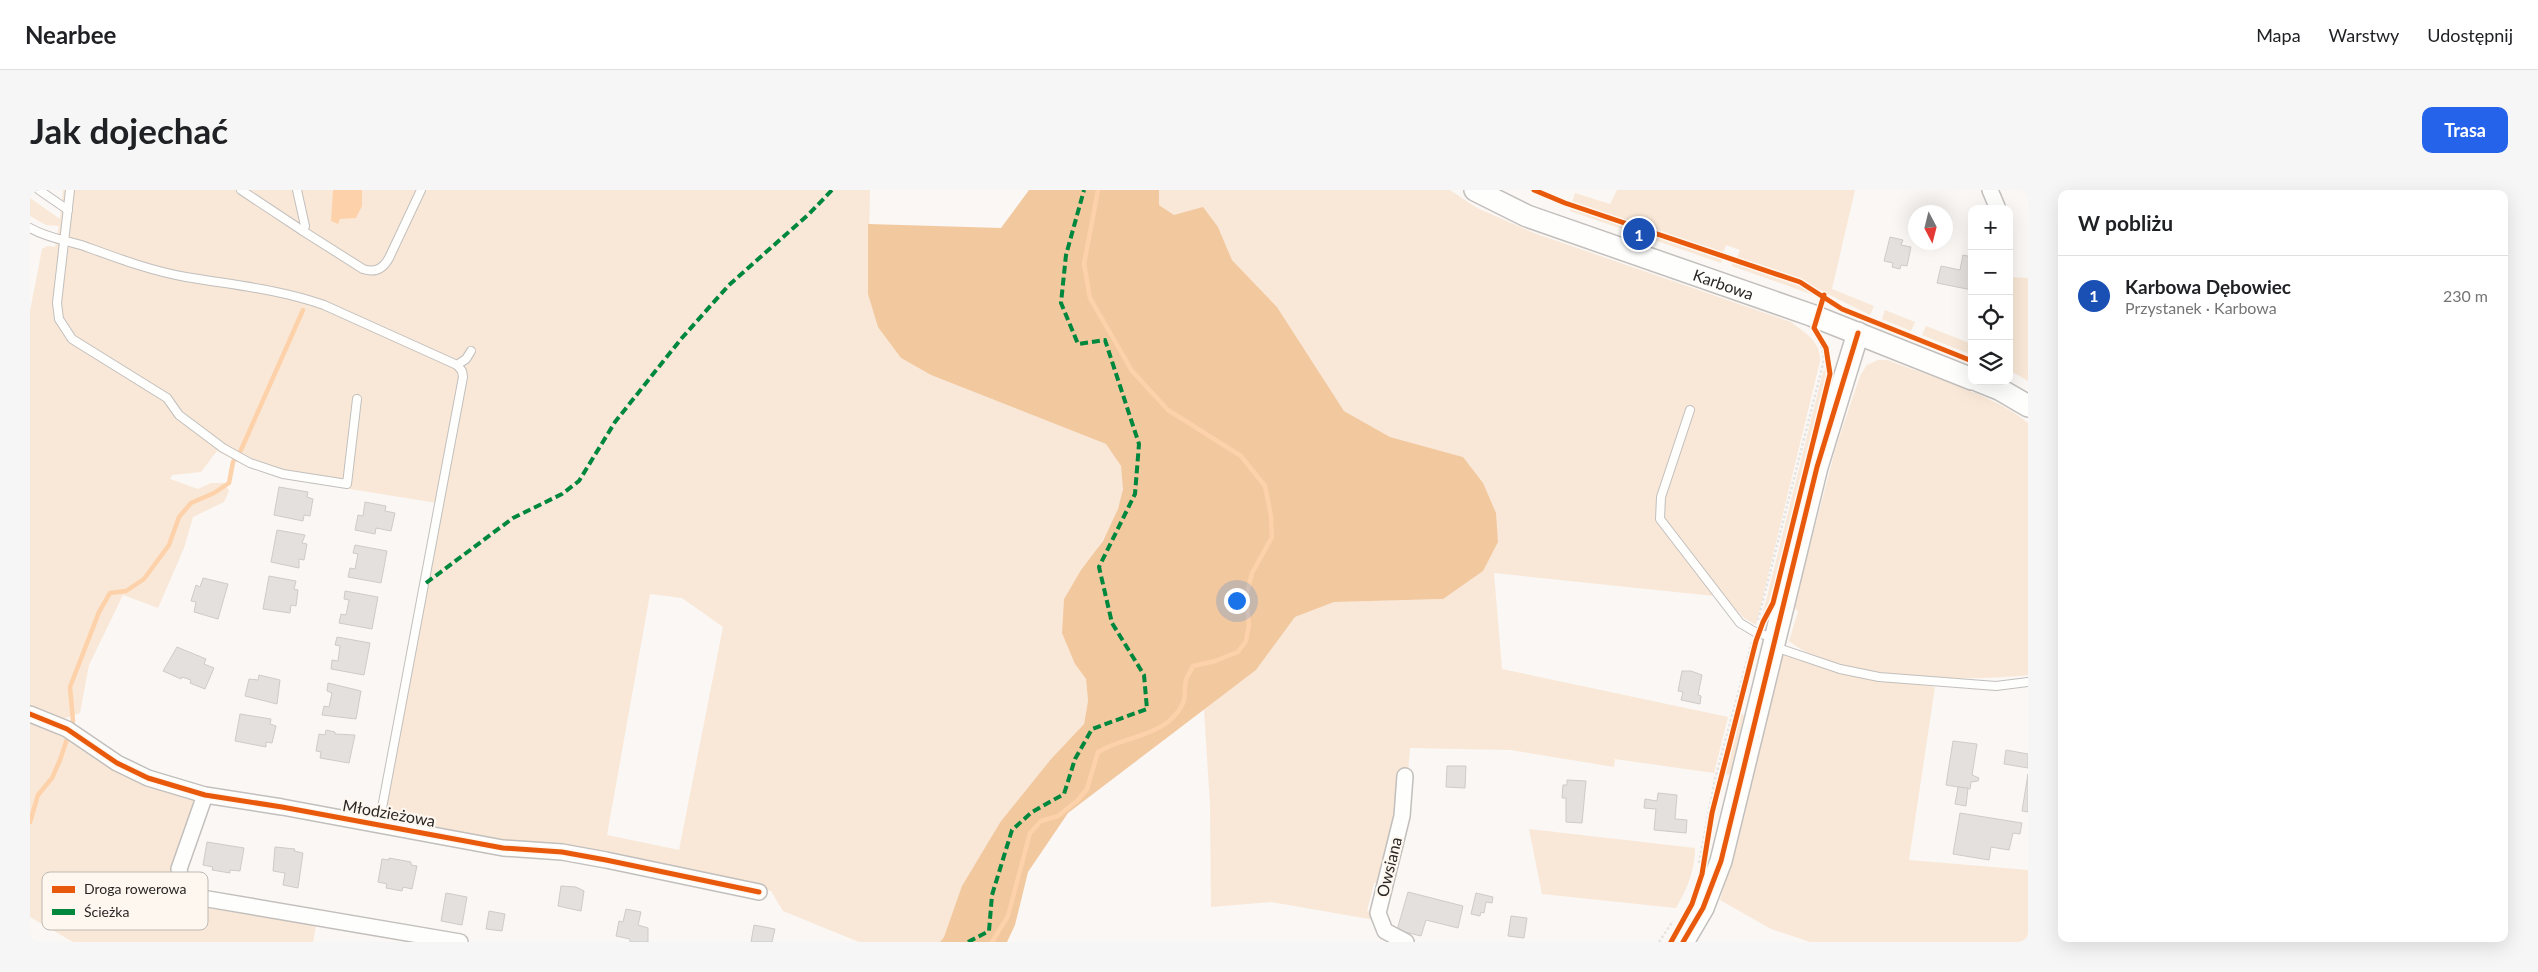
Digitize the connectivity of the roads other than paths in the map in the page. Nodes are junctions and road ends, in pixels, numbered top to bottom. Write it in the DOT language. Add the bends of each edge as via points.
graph roads {
  1 [pos="39,190"];
  2 [pos="70,190"];
  3 [pos="241,190"];
  4 [pos="297,190"];
  5 [pos="421,190"];
  6 [pos="1475,190"];
  7 [pos="1990,190"];
  8 [pos="1996,205"];
  9 [pos="68,210"];
  10 [pos="30,228"];
  11 [pos="303,231"];
  12 [pos="65,240"];
  13 [pos="1858,333"];
  14 [pos="471,352"];
  15 [pos="457,366"];
  16 [pos="1968,377"];
  17 [pos="1999,385"];
  18 [pos="357,400"];
  19 [pos="2028,406"];
  20 [pos="1690,410"];
  21 [pos="1769,640"];
  22 [pos="2028,682"];
  23 [pos="30,714"];
  24 [pos="1405,776"];
  25 [pos="205,795"];
  26 [pos="379,824"];
  27 [pos="179,872"];
  28 [pos="759,892"];
  29 [pos="208,899"];
  30 [pos="460,942"];
  31 [pos="1406,942"];
  32 [pos="1683,942"];
  1 -- 9 [label="lane"];
  2 -- 9 [label="lane"];
  3 -- 11 [label="lane"];
  4 -- 11 [label="lane"];
  5 -- 11 [label="lane" via="390,258 378,270 363,270"];
  6 -- 13 [label="street, Karbowa" via="1557,228"];
  7 -- 8 [label="street"];
  9 -- 12 [label="lane"];
  10 -- 12 [label="lane" via="44,236"];
  12 -- 15 [label="lane" via="184,276 302,297"];
  12 -- 18 [label="lane" via="57,303 59,319 72,339 167,398 179,415 223,448 250,463 283,474 347,484"];
  13 -- 16 [label="street, Karbowa"];
  13 -- 21 [label="street"];
  14 -- 15 [label="lane"];
  15 -- 26 [label="lane" via="463,377"];
  17 -- 19 [label="street"];
  20 -- 21 [label="lane" via="1661,497 1660,518 1733,616 1746,628"];
  21 -- 22 [label="lane" via="1840,669 1879,677 1996,686"];
  21 -- 32 [label="street" via="1721,861 1703,908"];
  23 -- 25 [label="street, Młodzieżowa" via="68,729 117,763 148,778"];
  24 -- 31 [label="street, Owsiana" via="1402,816 1378,913 1385,931"];
  25 -- 26 [label="street, Młodzieżowa"];
  25 -- 27 [label="street"];
  26 -- 28 [label="street, Młodzieżowa" via="503,848 562,852"];
  29 -- 30 [label="street"];
}
